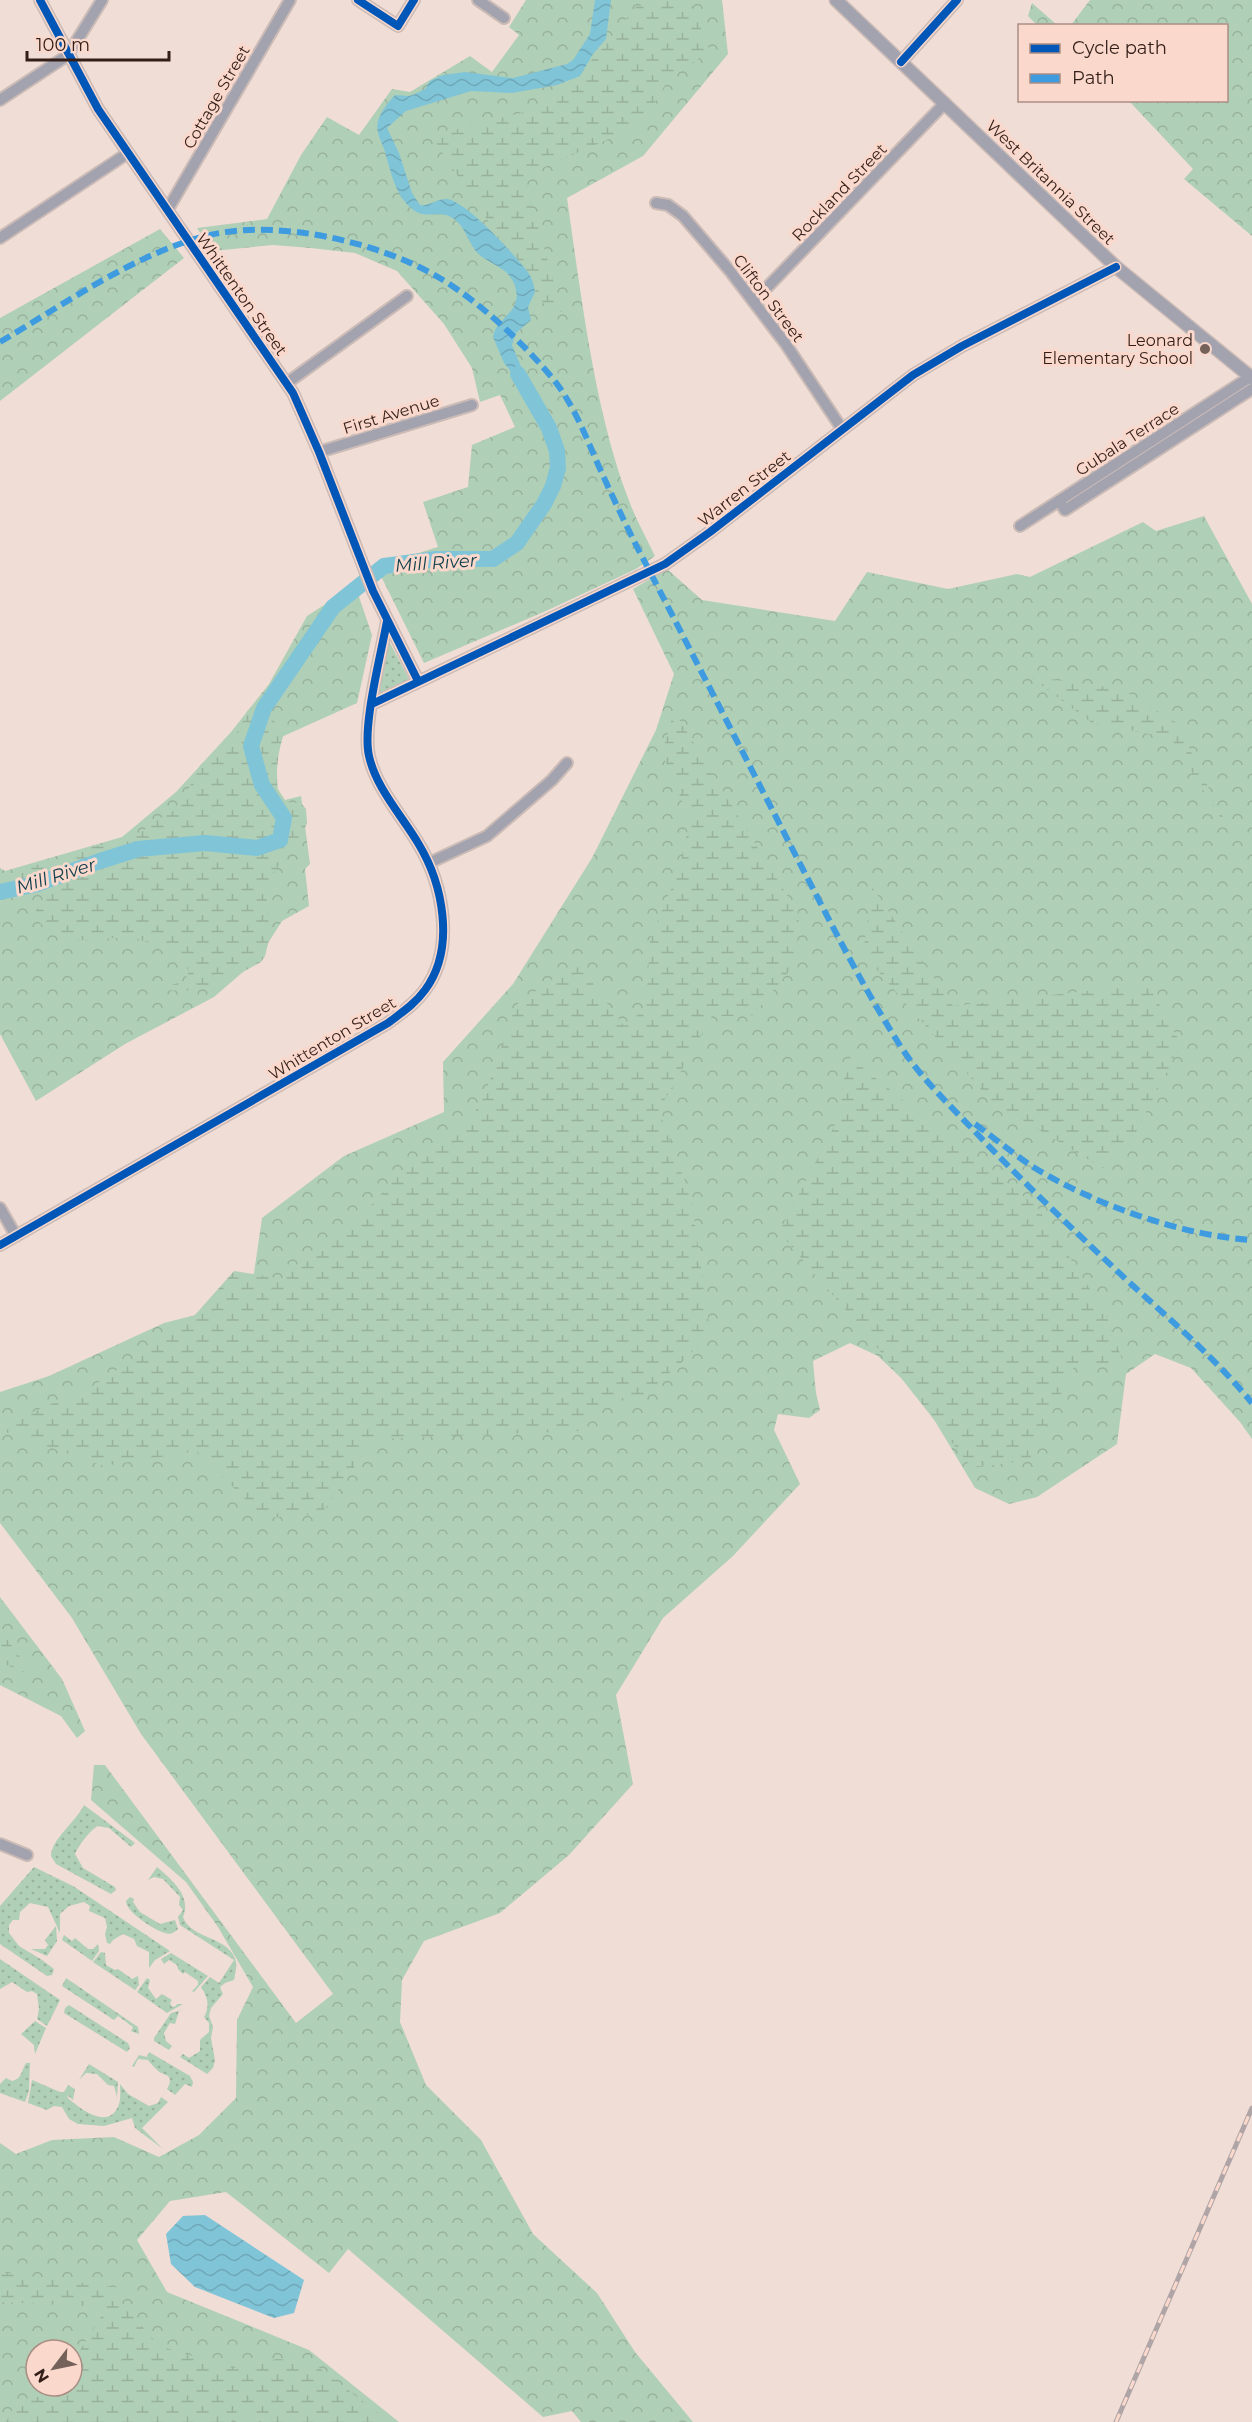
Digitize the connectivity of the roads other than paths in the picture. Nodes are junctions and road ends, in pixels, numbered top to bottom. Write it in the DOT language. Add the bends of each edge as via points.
graph roads {
  1 [pos="40,0"];
  2 [pos="102,0"];
  3 [pos="290,0"];
  4 [pos="358,0"];
  5 [pos="414,0"];
  6 [pos="478,0"];
  7 [pos="836,0"];
  8 [pos="957,0"];
  9 [pos="504,18"];
  10 [pos="68,55"];
  11 [pos="901,62"];
  12 [pos="0,100"];
  13 [pos="945,103"];
  14 [pos="128,153"];
  15 [pos="656,203"];
  16 [pos="168,209"];
  17 [pos="0,238"];
  18 [pos="1116,267"];
  19 [pos="407,296"];
  20 [pos="754,301"];
  21 [pos="1251,382"];
  22 [pos="287,383"];
  23 [pos="472,405"];
  24 [pos="842,429"];
  25 [pos="319,452"];
  26 [pos="1059,501"];
  27 [pos="1020,526"];
  28 [pos="387,621"];
  29 [pos="418,681"];
  30 [pos="372,704"];
  31 [pos="567,763"];
  32 [pos="429,863"];
  33 [pos="0,1208"];
  34 [pos="16,1236"];
  35 [pos="0,1245"];
  36 [pos="0,1844"];
  37 [pos="27,1855"];
  1 -- 10 [label="street, Whittenton Street"];
  2 -- 10 [label="street"];
  3 -- 16 [label="street, Cottage Street"];
  4 -- 5 [label="street" via="398,26"];
  6 -- 9 [label="street"];
  7 -- 11 [label="street, West Britannia Street"];
  8 -- 11 [label="street"];
  10 -- 12 [label="street"];
  10 -- 14 [label="street, Whittenton Street"];
  11 -- 13 [label="street, West Britannia Street"];
  13 -- 18 [label="street, West Britannia Street"];
  13 -- 20 [label="street, Rockland Street"];
  14 -- 16 [label="street, Whittenton Street"];
  14 -- 17 [label="street"];
  15 -- 20 [label="street, Clifton Street" via="668,205 683,216"];
  16 -- 22 [label="street, Whittenton Street"];
  18 -- 21 [label="street, West Britannia Street"];
  18 -- 24 [label="street, Warren Street" via="936,361"];
  19 -- 22 [label="street"];
  20 -- 24 [label="street, Clifton Street"];
  21 -- 26 [label="street, Gubala Terrace"];
  21 -- 26 [label="street, Gubala Terrace" via="1065,510"];
  22 -- 25 [label="street, Whittenton Street"];
  23 -- 25 [label="street, First Avenue"];
  24 -- 29 [label="street, Warren Street" via="665,564"];
  25 -- 28 [label="street, Whittenton Street"];
  26 -- 27 [label="street, Gubala Terrace"];
  28 -- 29 [label="street, Whittenton Street"];
  28 -- 30 [label="street, Whittenton Street"];
  29 -- 30 [label="street, Warren Street"];
  30 -- 32 [label="street, Whittenton Street" via="367,741 372,767"];
  31 -- 32 [label="street" via="487,836"];
  32 -- 34 [label="street, Whittenton Street" via="440,897 442,946 432,980 411,1006 388,1023"];
  33 -- 34 [label="street"];
  34 -- 35 [label="street, Whittenton Street"];
  36 -- 37 [label="street"];
}
